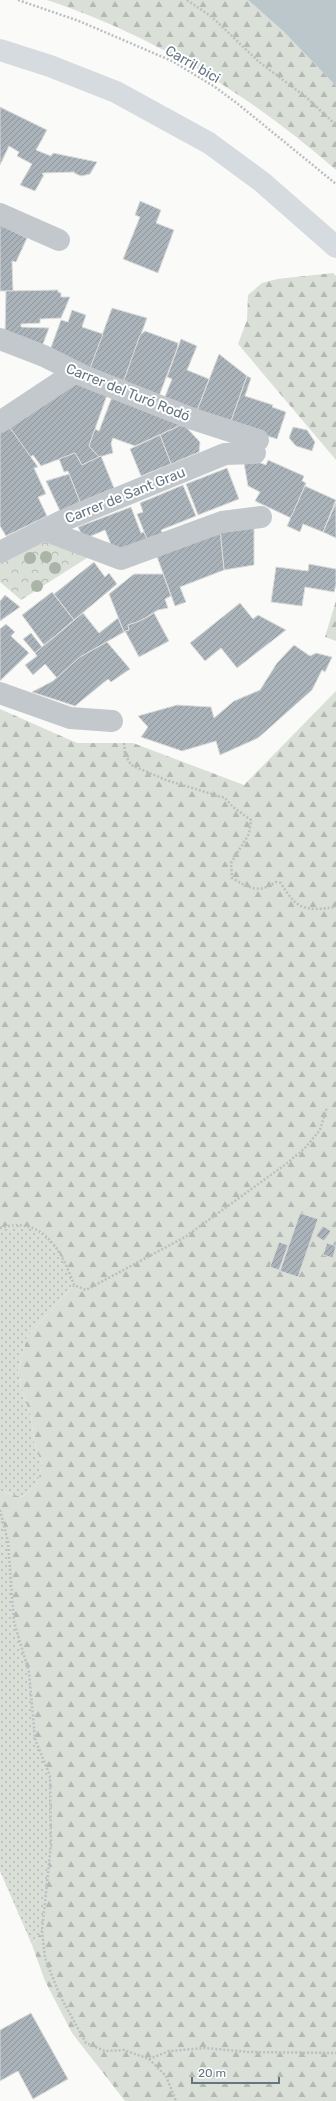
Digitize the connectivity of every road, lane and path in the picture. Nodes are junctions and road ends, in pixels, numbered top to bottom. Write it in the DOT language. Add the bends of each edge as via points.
graph roads {
  1 [pos="18,0"];
  2 [pos="187,0"];
  3 [pos="0,50"];
  4 [pos="336,125"];
  5 [pos="336,184"];
  6 [pos="0,214"];
  7 [pos="59,240"];
  8 [pos="336,247"];
  9 [pos="0,339"];
  10 [pos="71,375"];
  11 [pos="0,422"];
  12 [pos="205,423"];
  13 [pos="256,447"];
  14 [pos="214,459"];
  15 [pos="261,517"];
  16 [pos="44,530"];
  17 [pos="0,552"];
  18 [pos="0,693"];
  19 [pos="108,721"];
  20 [pos="336,907"];
  21 [pos="327,1107"];
  22 [pos="0,1228"];
  23 [pos="0,1510"];
  24 [pos="336,2053"];
  25 [pos="149,2059"];
  26 [pos="176,2101"];
  1 -- 5 [label="path, Carril bici" via="79,21 172,61 238,104"];
  2 -- 4 [label="path" via="212,17 260,62 306,97"];
  3 -- 8 [label="main road" via="116,92 209,143 262,182"];
  6 -- 7 [label="street"];
  9 -- 12 [label="street, Carrer del Turó Rodó" via="44,356 86,377"];
  10 -- 11 [label="street"];
  12 -- 13 [label="street, Carrer del Turó Rodó"];
  12 -- 14 [label="street"];
  13 -- 14 [label="street, Carrer de Sant Grau" via="224,454"];
  14 -- 16 [label="street, Carrer de Sant Grau"];
  15 -- 16 [label="street" via="222,522 121,559"];
  16 -- 17 [label="street, Carrer de Sant Grau"];
  18 -- 19 [label="street" via="70,718"];
  19 -- 20 [label="path" via="122,734 125,754 131,765 166,780 225,798 251,820 250,834 231,863 232,878 254,889 267,888 276,882 281,883 294,902 309,909"];
  21 -- 22 [label="path" via="320,1130 305,1148 286,1164 185,1238 86,1290 74,1285 56,1245 33,1227 21,1225"];
  23 -- 25 [label="path" via="8,1542 14,1622 29,1672 36,1739 50,1776 51,1844 42,1932 45,1958 60,1996 86,2043 105,2051 124,2050"];
  24 -- 25 [label="path" via="248,2052 205,2048 169,2050"];
  25 -- 26 [label="path" via="166,2076"];
}
